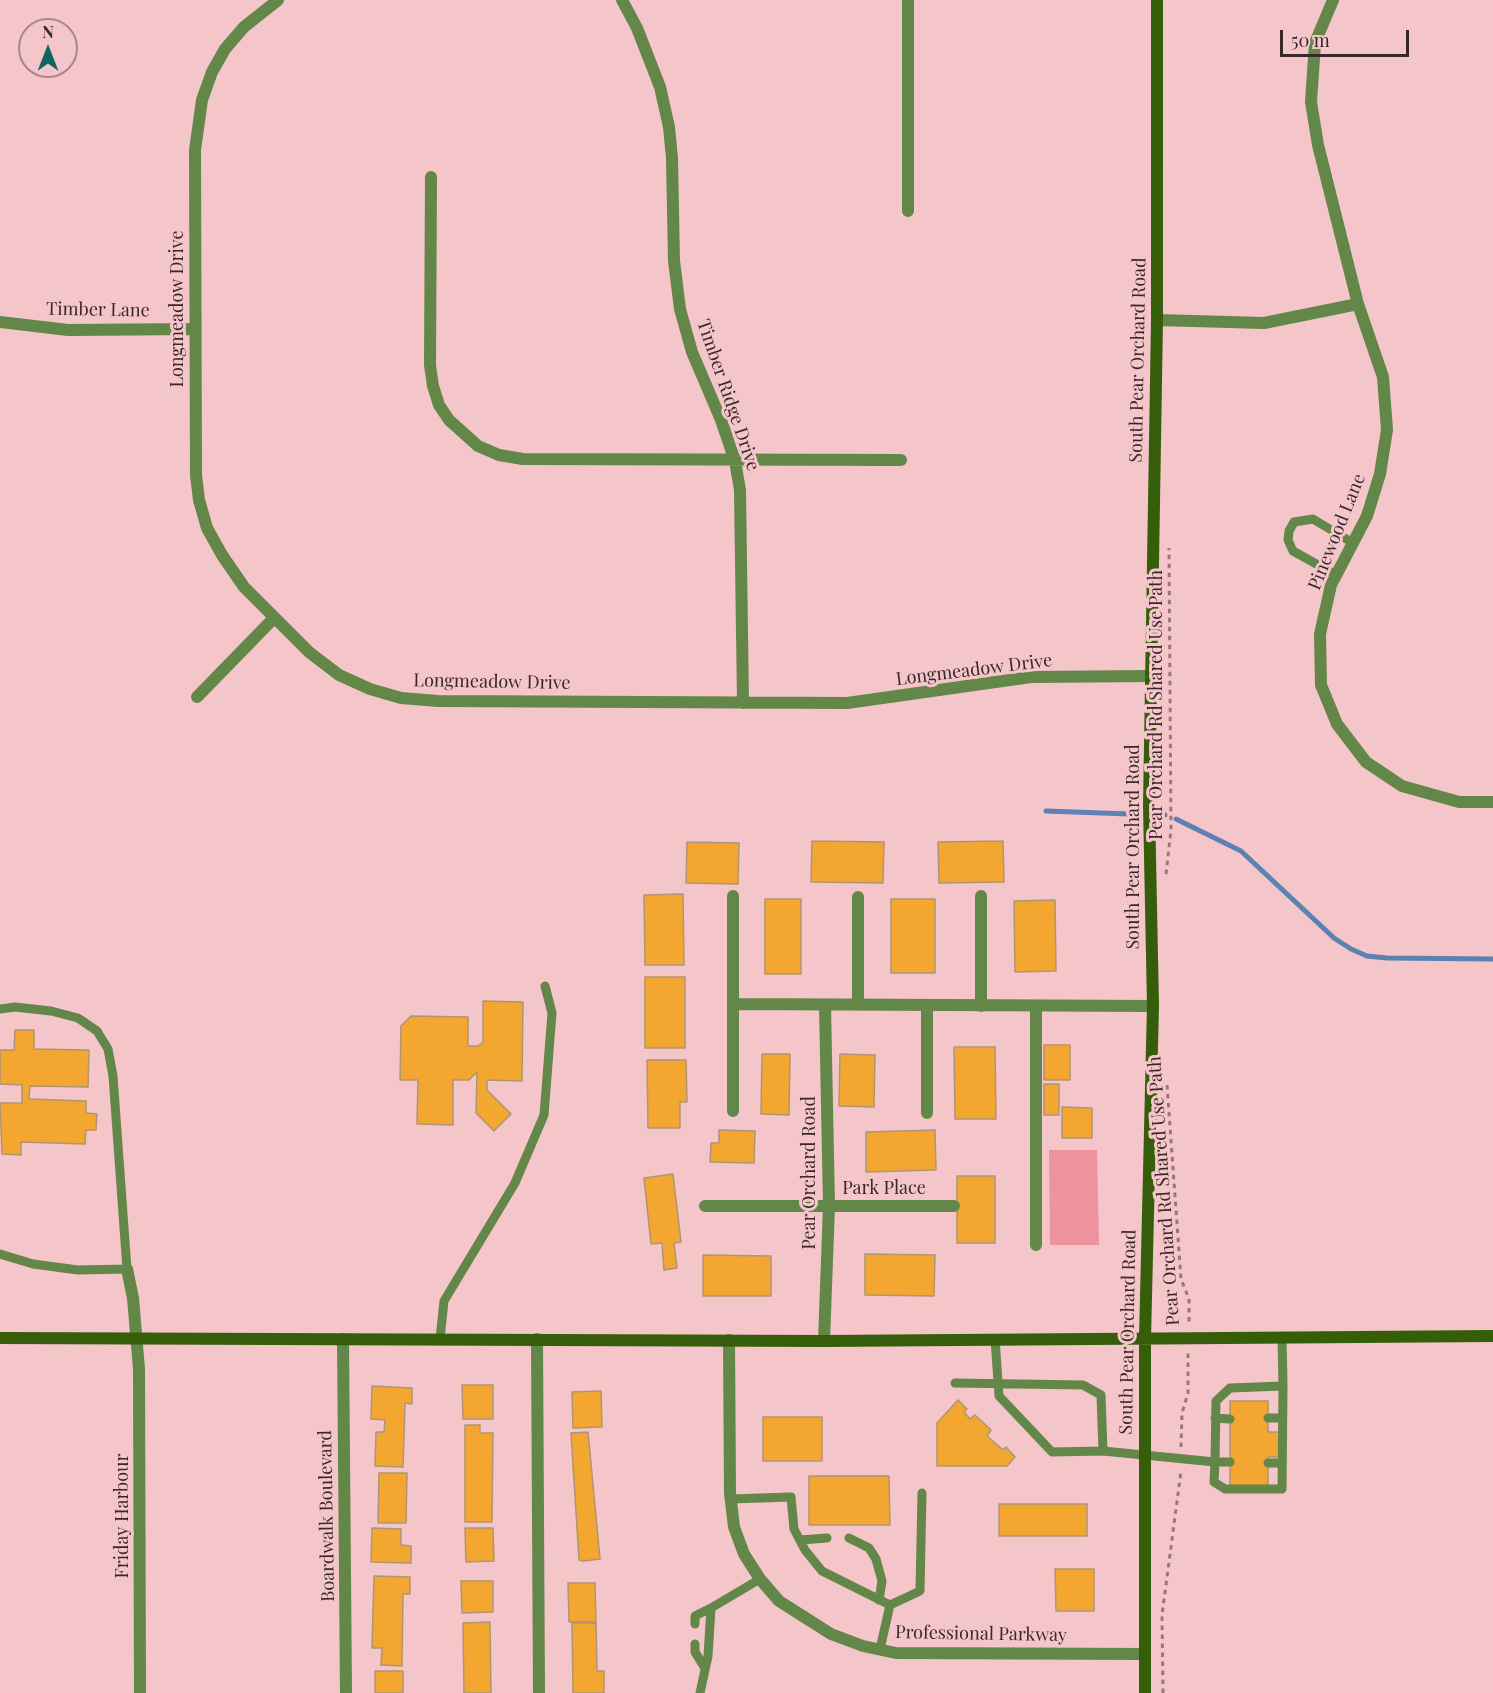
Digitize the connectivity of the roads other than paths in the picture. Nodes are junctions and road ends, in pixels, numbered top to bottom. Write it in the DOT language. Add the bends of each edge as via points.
graph roads {
  1 [pos="278,0"];
  2 [pos="622,0"];
  3 [pos="908,0"];
  4 [pos="1157,0"];
  5 [pos="1333,0"];
  6 [pos="431,177"];
  7 [pos="908,211"];
  8 [pos="1358,304"];
  9 [pos="1157,320"];
  10 [pos="0,322"];
  11 [pos="195,329"];
  12 [pos="902,460"];
  13 [pos="735,461"];
  14 [pos="1353,543"];
  15 [pos="1336,575"];
  16 [pos="273,619"];
  17 [pos="1152,676"];
  18 [pos="197,697"];
  19 [pos="743,703"];
  20 [pos="1493,802"];
  21 [pos="733,896"];
  22 [pos="981,896"];
  23 [pos="858,897"];
  24 [pos="545,986"];
  25 [pos="733,1004"];
  26 [pos="825,1005"];
  27 [pos="858,1005"];
  28 [pos="927,1006"];
  29 [pos="981,1006"];
  30 [pos="1036,1006"];
  31 [pos="1153,1006"];
  32 [pos="0,1009"];
  33 [pos="732,1111"];
  34 [pos="927,1113"];
  35 [pos="705,1206"];
  36 [pos="829,1206"];
  37 [pos="954,1206"];
  38 [pos="1036,1245"];
  39 [pos="0,1254"];
  40 [pos="127,1269"];
  41 [pos="1493,1336"];
  42 [pos="1282,1337"];
  43 [pos="0,1338"];
  44 [pos="1145,1338"];
  45 [pos="136,1339"];
  46 [pos="343,1339"];
  47 [pos="440,1339"];
  48 [pos="537,1339"];
  49 [pos="995,1339"];
  50 [pos="729,1340"];
  51 [pos="824,1341"];
  52 [pos="955,1383"];
  53 [pos="998,1383"];
  54 [pos="1283,1386"];
  55 [pos="1018,1416"];
  56 [pos="1031,1416"];
  57 [pos="1215,1418"];
  58 [pos="1268,1418"];
  59 [pos="1282,1418"];
  60 [pos="1230,1419"];
  61 [pos="1103,1451"];
  62 [pos="1145,1456"];
  63 [pos="1215,1462"];
  64 [pos="1230,1462"];
  65 [pos="1268,1463"];
  66 [pos="1282,1463"];
  67 [pos="921,1493"];
  68 [pos="730,1499"];
  69 [pos="827,1538"];
  70 [pos="849,1538"];
  71 [pos="800,1540"];
  72 [pos="760,1579"];
  73 [pos="879,1600"];
  74 [pos="890,1605"];
  75 [pos="711,1608"];
  76 [pos="695,1624"];
  77 [pos="695,1644"];
  78 [pos="880,1650"];
  79 [pos="1145,1654"];
  80 [pos="705,1668"];
  81 [pos="140,1693"];
  82 [pos="346,1693"];
  83 [pos="539,1693"];
  84 [pos="700,1693"];
  85 [pos="1145,1693"];
  1 -- 11 [label="street, Longmeadow Drive" via="244,27 225,49 202,100 195,150"];
  2 -- 13 [label="street, Timber Ridge Drive" via="650,61 669,127 674,261 680,309 692,352"];
  3 -- 7 [label="street"];
  4 -- 9 [label="street, South Pear Orchard Road"];
  5 -- 8 [label="street, Pinewood Lane" via="1315,43 1311,102"];
  6 -- 13 [label="street" via="430,365 440,405 463,434 499,455 523,459"];
  8 -- 9 [label="street" via="1264,323"];
  8 -- 14 [label="street, Pinewood Lane" via="1383,377 1387,430 1380,474 1367,516"];
  9 -- 17 [label="street, South Pear Orchard Road"];
  10 -- 11 [label="street, Timber Lane" via="68,330"];
  11 -- 16 [label="street, Longmeadow Drive" via="199,500 207,528 222,555"];
  12 -- 13 [label="street"];
  13 -- 19 [label="street, Timber Ridge Drive" via="743,534"];
  14 -- 15 [label="street, Pinewood Lane"];
  14 -- 15 [label="lane" via="1314,519 1294,522 1289,531 1293,550"];
  15 -- 20 [label="street, Pinewood Lane" via="1320,634 1321,685 1337,724 1366,762 1402,786 1459,802"];
  16 -- 18 [label="street"];
  16 -- 19 [label="street, Longmeadow Drive" via="339,675 401,698"];
  17 -- 19 [label="street, Longmeadow Drive" via="1031,677 847,703"];
  17 -- 31 [label="street, South Pear Orchard Road" via="1149,806"];
  21 -- 25 [label="street"];
  22 -- 29 [label="street"];
  23 -- 27 [label="street"];
  24 -- 47 [label="lane" via="552,1013 543,1114 515,1183 444,1301"];
  25 -- 26 [label="street"];
  25 -- 33 [label="street"];
  26 -- 27 [label="street"];
  26 -- 36 [label="street, Pear Orchard Road"];
  27 -- 28 [label="street"];
  28 -- 29 [label="street"];
  28 -- 34 [label="street"];
  29 -- 30 [label="street"];
  30 -- 31 [label="street"];
  30 -- 38 [label="street"];
  31 -- 44 [label="street, South Pear Orchard Road"];
  32 -- 40 [label="lane" via="33,1009 78,1018 96,1031 108,1049"];
  35 -- 36 [label="street, Park Place"];
  36 -- 37 [label="street, Park Place"];
  36 -- 51 [label="street, Pear Orchard Road"];
  39 -- 40 [label="lane" via="33,1264 78,1270"];
  40 -- 45 [label="street, Friday Harbour"];
  41 -- 42 [label="street"];
  42 -- 44 [label="street"];
  42 -- 54 [label="lane"];
  43 -- 45 [label="street"];
  44 -- 49 [label="street"];
  44 -- 62 [label="street, South Pear Orchard Road"];
  45 -- 46 [label="street"];
  45 -- 81 [label="street, Friday Harbour" via="140,1369"];
  46 -- 47 [label="street"];
  46 -- 82 [label="street, Boardwalk Boulevard"];
  47 -- 48 [label="street"];
  48 -- 50 [label="street"];
  48 -- 83 [label="street"];
  49 -- 51 [label="street"];
  49 -- 53 [label="lane"];
  50 -- 51 [label="street"];
  50 -- 68 [label="street, Professional Parkway"];
  52 -- 53 [label="lane"];
  53 -- 55 [label="lane" via="999,1396"];
  53 -- 61 [label="lane" via="1083,1385 1101,1395 1098,1417"];
  54 -- 57 [label="lane" via="1230,1388 1216,1401"];
  54 -- 59 [label="lane"];
  55 -- 56 [label="lane"];
  55 -- 61 [label="lane" via="1052,1452"];
  57 -- 60 [label="lane"];
  57 -- 63 [label="lane"];
  58 -- 59 [label="lane"];
  59 -- 66 [label="lane"];
  61 -- 62 [label="lane"];
  62 -- 63 [label="lane"];
  62 -- 79 [label="street, South Pear Orchard Road"];
  63 -- 64 [label="lane"];
  63 -- 66 [label="lane" via="1214,1482 1225,1489 1282,1489"];
  65 -- 66 [label="lane"];
  67 -- 74 [label="lane" via="920,1591"];
  68 -- 71 [label="lane" via="791,1497 794,1528"];
  68 -- 72 [label="street, Professional Parkway" via="734,1527 744,1554"];
  69 -- 71 [label="lane"];
  70 -- 73 [label="lane" via="869,1548 876,1559 882,1581"];
  71 -- 73 [label="lane" via="822,1571"];
  72 -- 75 [label="lane"];
  72 -- 78 [label="street, Professional Parkway" via="801,1617 831,1634"];
  73 -- 74 [label="lane"];
  74 -- 78 [label="lane"];
  75 -- 76 [label="lane" via="695,1616"];
  75 -- 80 [label="lane"];
  77 -- 80 [label="lane" via="695,1652"];
  78 -- 79 [label="street, Professional Parkway"];
  79 -- 85 [label="street, South Pear Orchard Road"];
  80 -- 84 [label="lane"];
}
